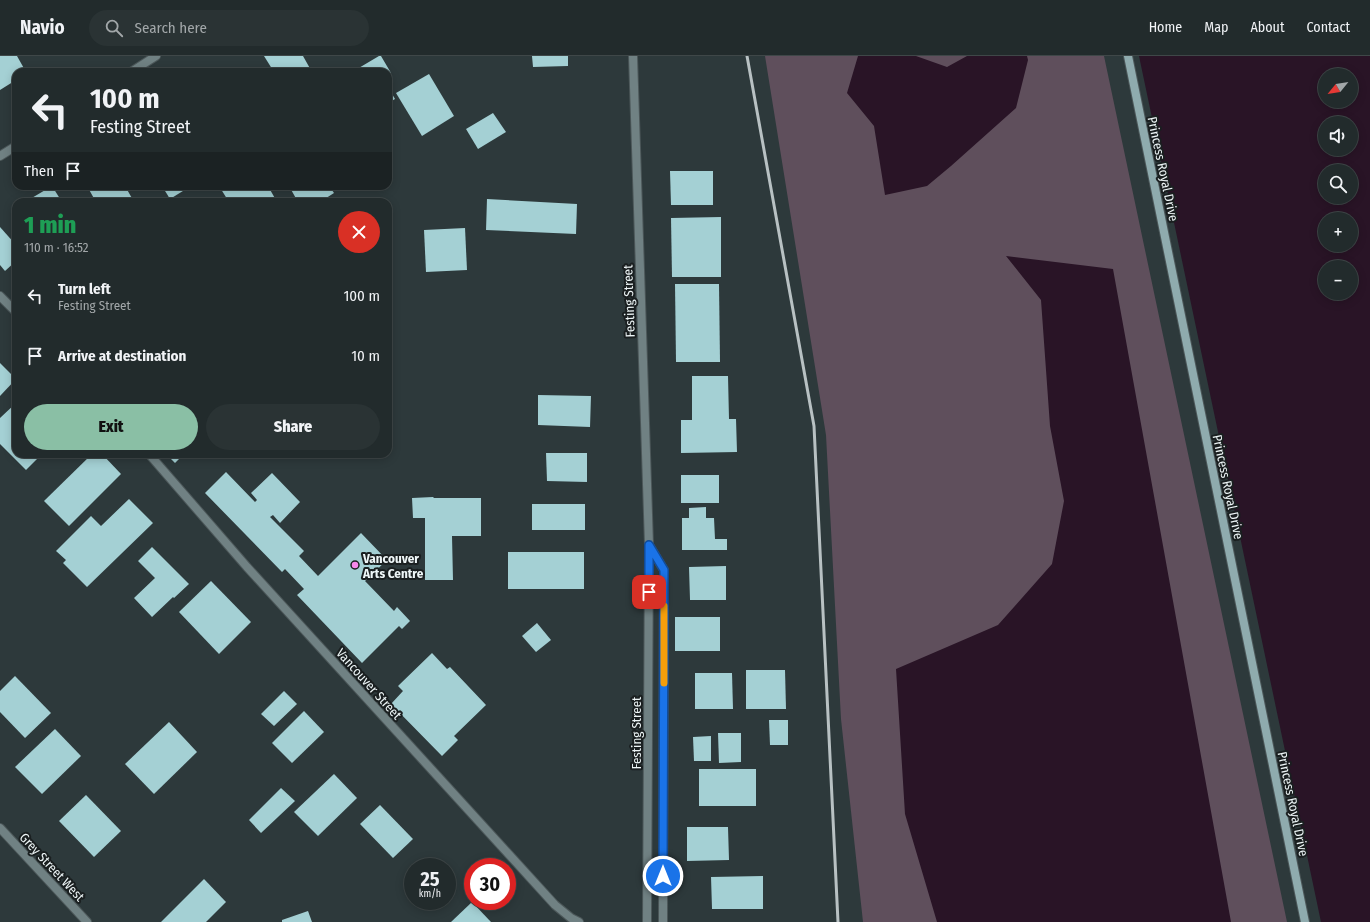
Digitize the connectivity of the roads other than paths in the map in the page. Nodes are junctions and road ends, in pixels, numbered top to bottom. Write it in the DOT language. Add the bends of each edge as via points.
graph roads {
  1 [pos="156,56"];
  2 [pos="633,56"];
  3 [pos="1128,56"];
  4 [pos="137,68"];
  5 [pos="12,148"];
  6 [pos="0,156"];
  7 [pos="0,296"];
  8 [pos="12,308"];
  9 [pos="152,458"];
  10 [pos="649,545"];
  11 [pos="0,828"];
  12 [pos="87,922"];
  13 [pos="579,922"];
  14 [pos="647,922"];
  15 [pos="663,922"];
  16 [pos="1305,922"];
  1 -- 4 [label="street"];
  2 -- 10 [label="street, Festing Street"];
  3 -- 16 [label="main road, Princess Royal Drive"];
  5 -- 6 [label="street"];
  7 -- 8 [label="street"];
  9 -- 13 [label="street, Vancouver Street" via="247,567 555,904"];
  10 -- 14 [label="street, Festing Street"];
  10 -- 15 [label="street, Festing Street" via="664,570"];
  11 -- 12 [label="street, Grey Street West"];
}
